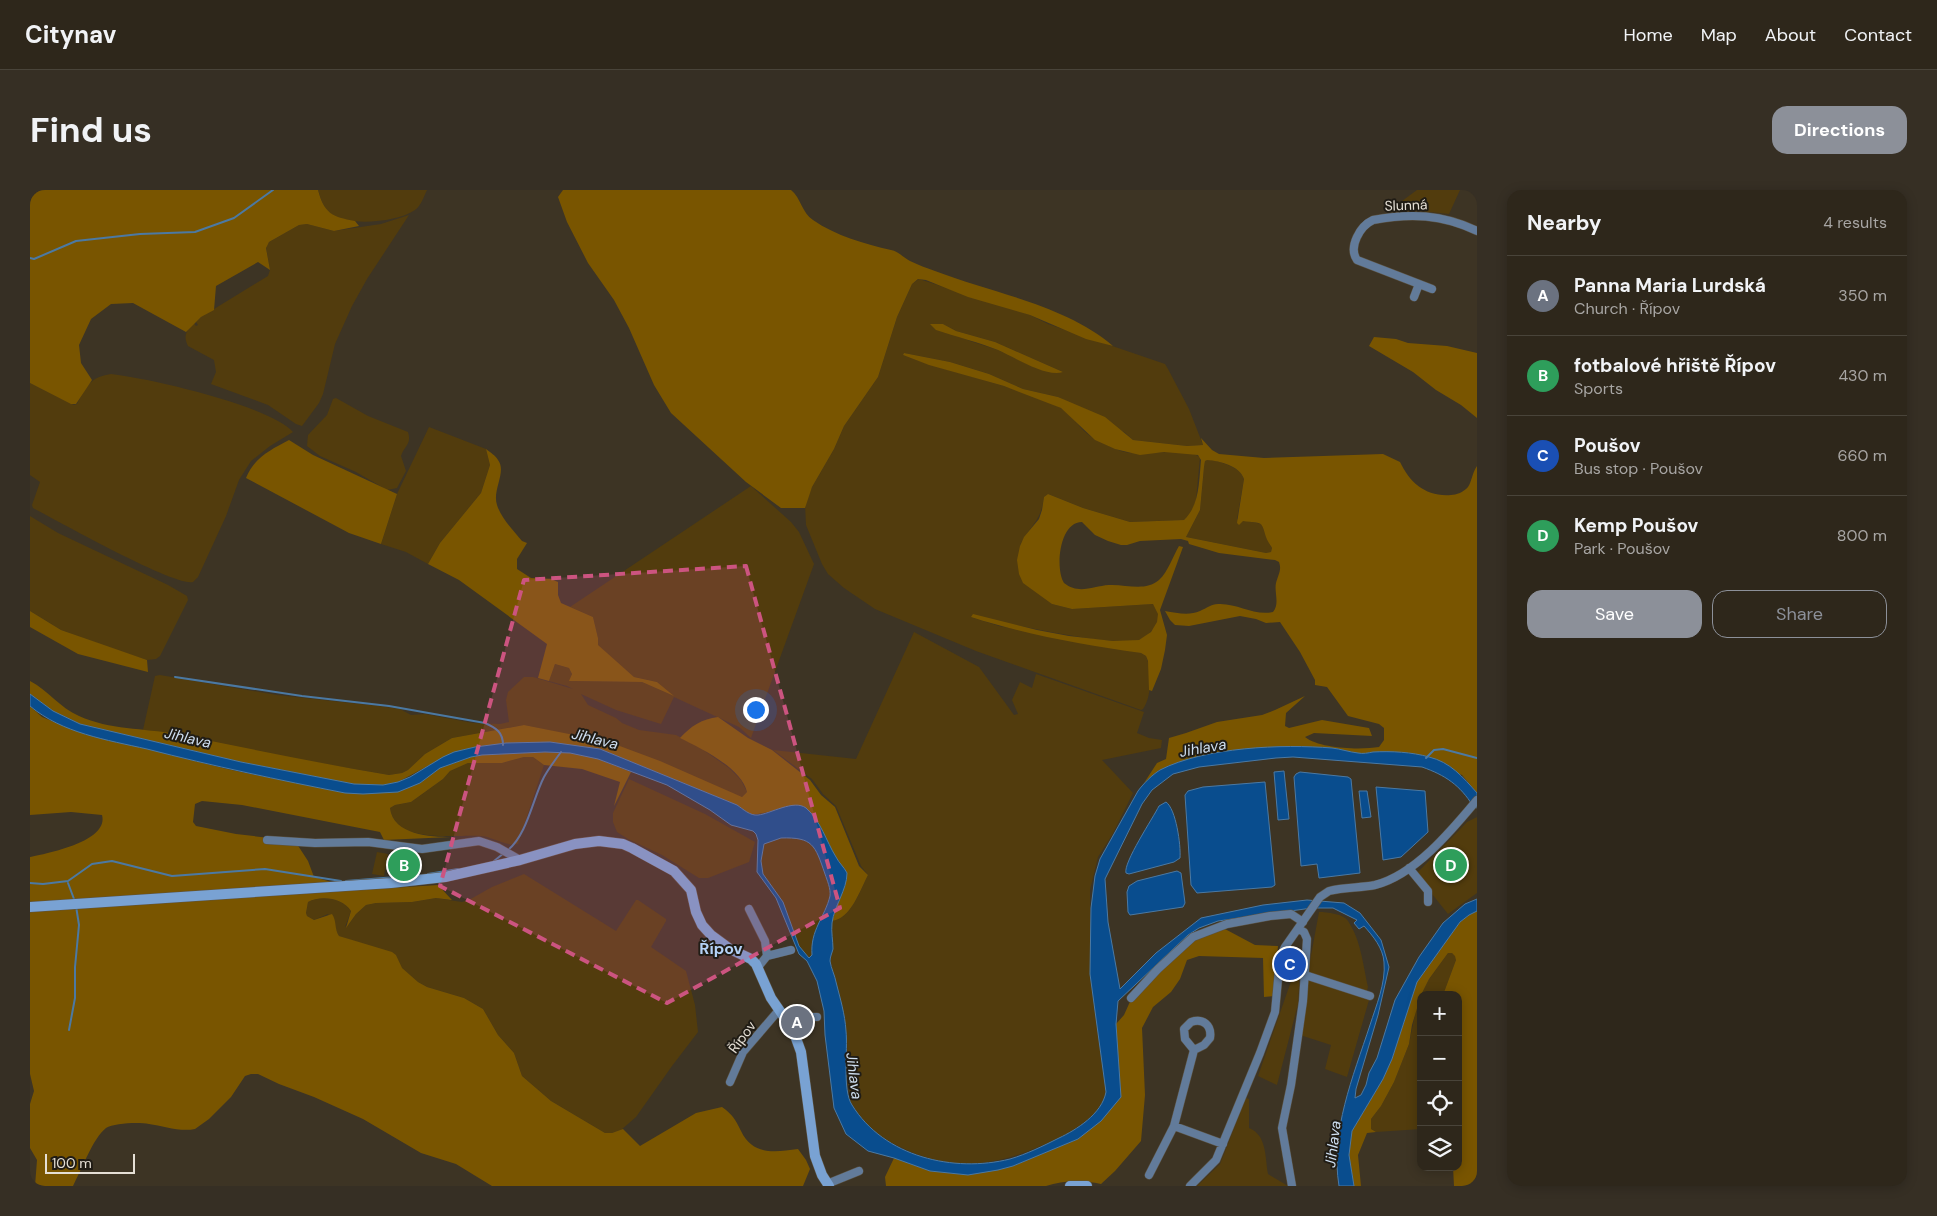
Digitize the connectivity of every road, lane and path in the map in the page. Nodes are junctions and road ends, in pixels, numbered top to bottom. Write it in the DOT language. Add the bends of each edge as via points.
graph roads {
  1 [pos="1477,231"];
  2 [pos="1419,284"];
  3 [pos="1432,289"];
  4 [pos="1414,297"];
  5 [pos="1477,800"];
  6 [pos="267,840"];
  7 [pos="520,860"];
  8 [pos="1409,868"];
  9 [pos="1428,902"];
  10 [pos="30,907"];
  11 [pos="749,909"];
  12 [pos="1303,922"];
  13 [pos="1298,929"];
  14 [pos="791,950"];
  15 [pos="767,956"];
  16 [pos="758,967"];
  17 [pos="1305,975"];
  18 [pos="1370,996"];
  19 [pos="1131,998"];
  20 [pos="782,1014"];
  21 [pos="817,1018"];
  22 [pos="1194,1050"];
  23 [pos="730,1082"];
  24 [pos="1174,1126"];
  25 [pos="1223,1144"];
  26 [pos="858,1171"];
  27 [pos="1149,1175"];
  28 [pos="828,1185"];
  29 [pos="1070,1186"];
  30 [pos="1087,1186"];
  31 [pos="1190,1186"];
  32 [pos="1292,1186"];
  1 -- 2 [label="street, Slunná" via="1450,220 1427,216 1382,218 1366,223 1354,247 1357,260"];
  2 -- 3 [label="street, Slunná"];
  2 -- 4 [label="street"];
  5 -- 8 [label="street" via="1442,842"];
  6 -- 7 [label="street" via="368,842 422,849 479,841"];
  7 -- 10 [label="street" via="445,877 391,883"];
  7 -- 16 [label="street" via="587,842 608,842 632,848 674,871 688,885 702,925 711,935"];
  8 -- 9 [label="street" via="1428,891"];
  8 -- 12 [label="street" via="1376,885 1332,890 1320,897"];
  11 -- 15 [label="street" via="765,940"];
  12 -- 13 [label="street"];
  12 -- 19 [label="street" via="1291,914 1270,916 1227,924 1193,937"];
  13 -- 17 [label="street" via="1307,939"];
  13 -- 25 [label="street" via="1280,958 1275,1012"];
  14 -- 15 [label="street"];
  15 -- 16 [label="street"];
  16 -- 20 [label="street"];
  17 -- 18 [label="street"];
  17 -- 32 [label="street" via="1291,1085 1282,1128"];
  20 -- 21 [label="street"];
  20 -- 23 [label="street, Řípov" via="743,1052"];
  20 -- 28 [label="street" via="793,1030 801,1052 816,1156"];
  22 -- 24 [label="street"];
  24 -- 25 [label="street"];
  24 -- 27 [label="street"];
  25 -- 31 [label="street" via="1210,1166"];
  26 -- 28 [label="street"];
  29 -- 30 [label="street"];
}
